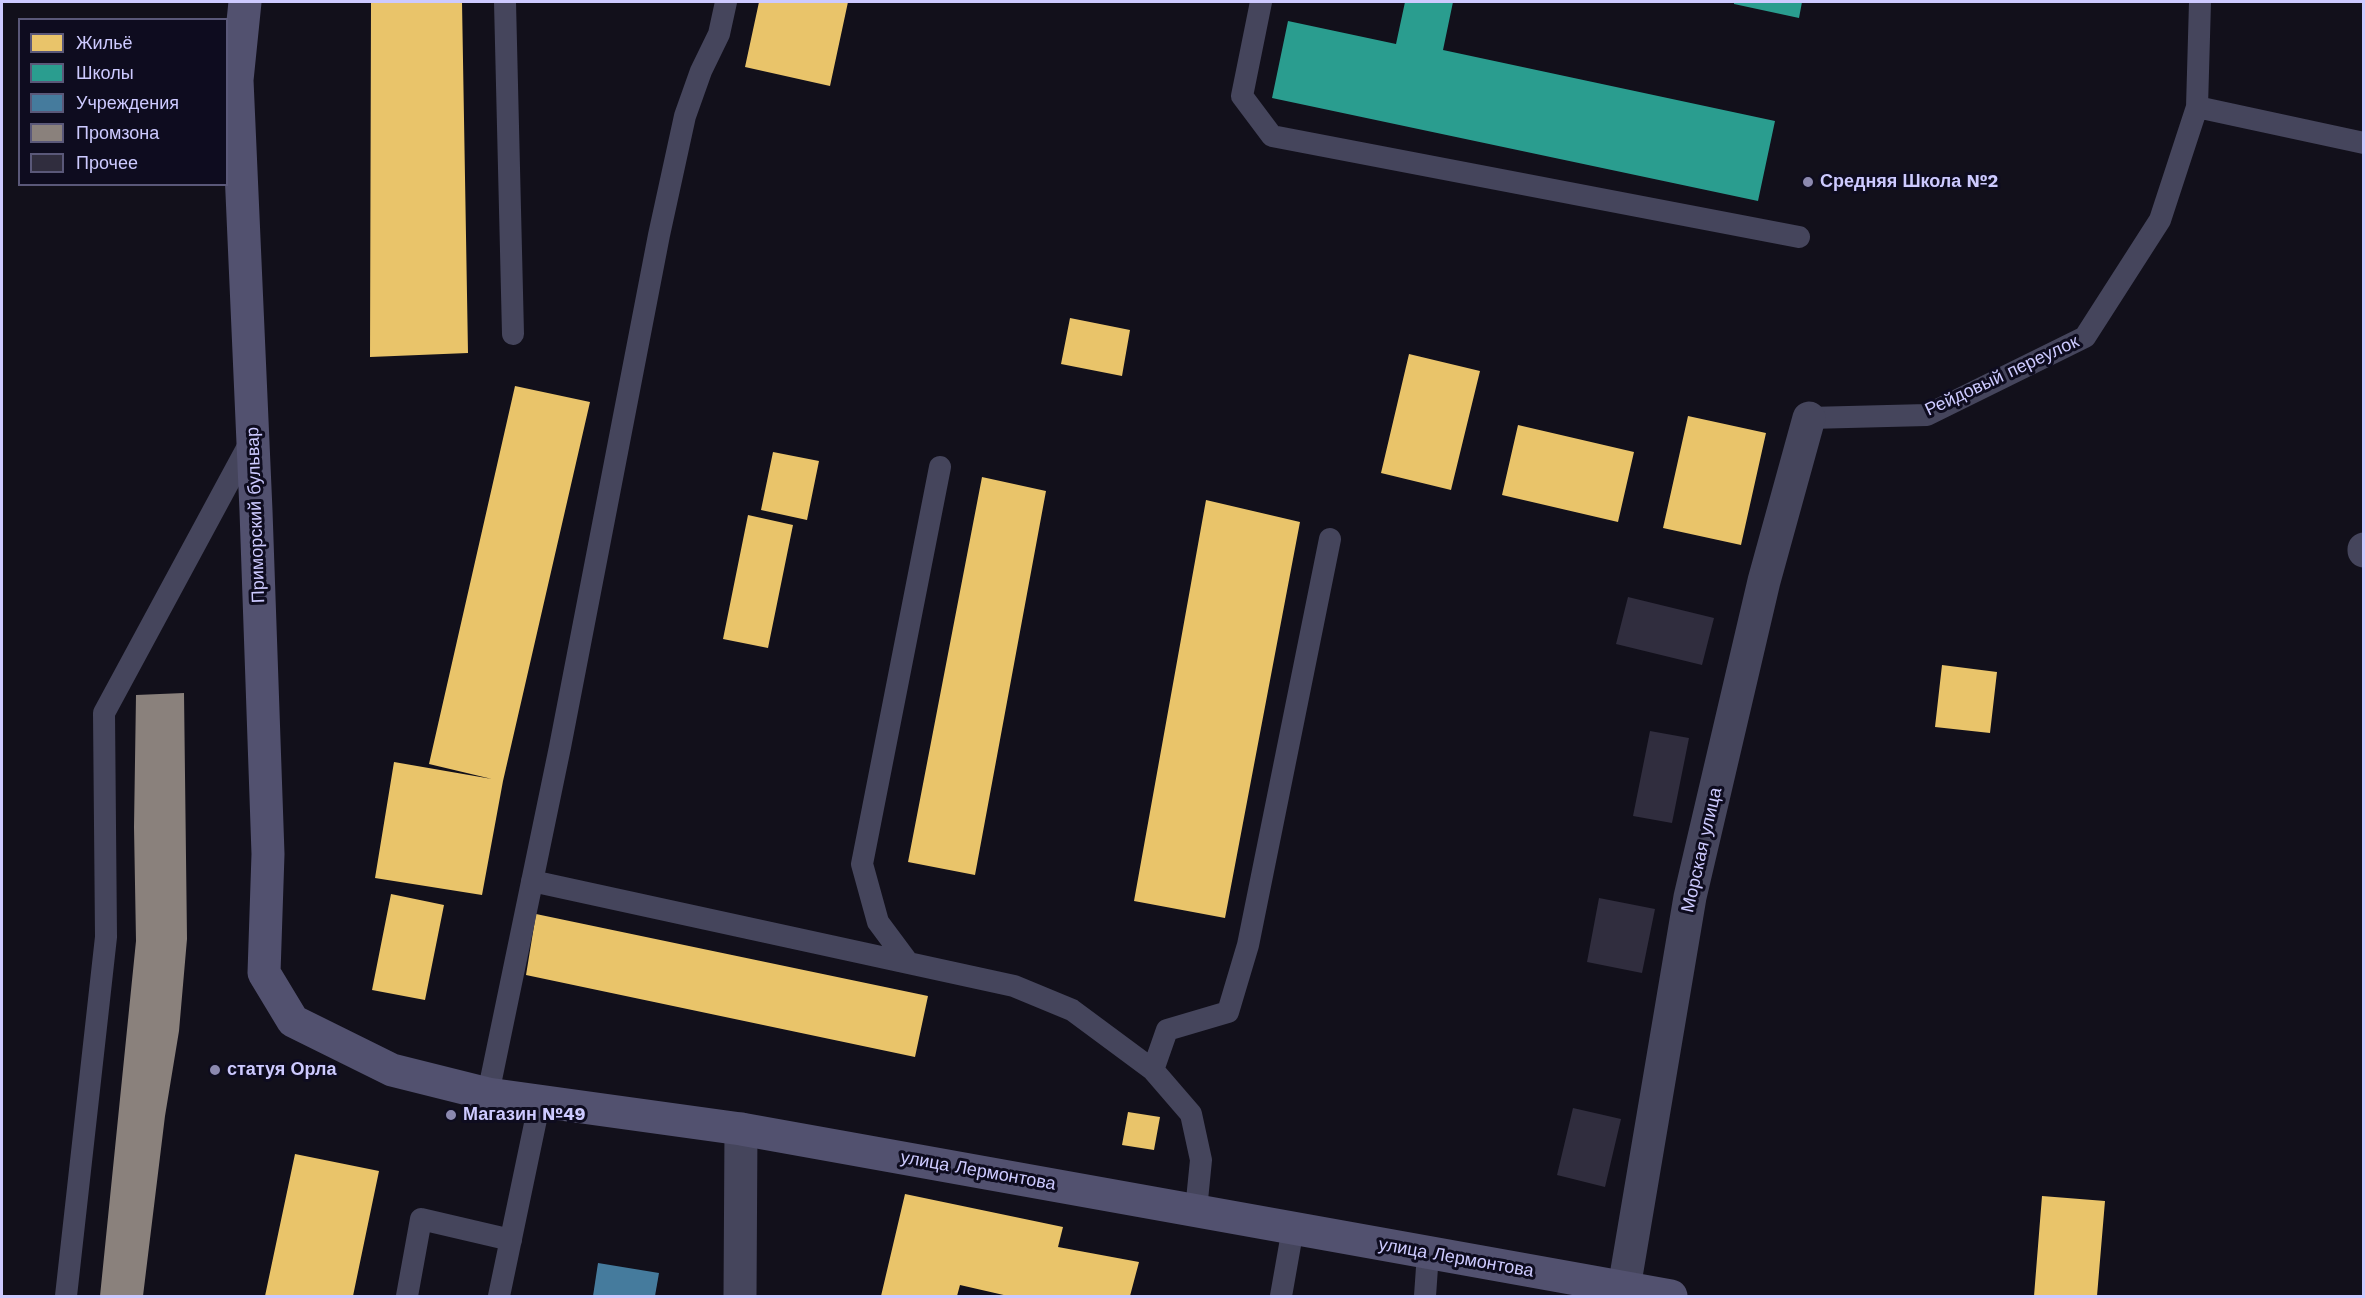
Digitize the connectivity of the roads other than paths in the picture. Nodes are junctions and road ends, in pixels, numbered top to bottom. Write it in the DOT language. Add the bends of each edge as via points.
graph roads {
  1 [pos="244,2"];
  2 [pos="504,2"];
  3 [pos="726,2"];
  4 [pos="1262,2"];
  5 [pos="2200,2"];
  6 [pos="2197,108"];
  7 [pos="2364,143"];
  8 [pos="1799,237"];
  9 [pos="513,334"];
  10 [pos="1809,418"];
  11 [pos="253,438"];
  12 [pos="940,467"];
  13 [pos="1330,538"];
  14 [pos="532,881"];
  15 [pos="907,961"];
  16 [pos="293,1021"];
  17 [pos="1153,1070"];
  18 [pos="488,1094"];
  19 [pos="540,1100"];
  20 [pos="741,1129"];
  21 [pos="1196,1210"];
  22 [pos="1293,1228"];
  23 [pos="511,1240"];
  24 [pos="1428,1253"];
  25 [pos="1624,1288"];
  26 [pos="66,1296"];
  27 [pos="407,1296"];
  28 [pos="499,1296"];
  29 [pos="740,1296"];
  30 [pos="1281,1296"];
  31 [pos="1425,1296"];
  32 [pos="1671,1296"];
  1 -- 11 [label="street, Приморский бульвар" via="237,80"];
  2 -- 9 [label="lane"];
  3 -- 14 [label="lane" via="719,34 685,116 670,181"];
  4 -- 8 [label="lane" via="1242,96 1272,136"];
  5 -- 6 [label="lane, Рейдовый переулок"];
  6 -- 7 [label="lane"];
  6 -- 10 [label="lane, Рейдовый переулок" via="2160,220 2085,337 1927,415"];
  10 -- 25 [label="street, Морская улица" via="1764,581 1690,897"];
  11 -- 16 [label="street, Приморский бульвар" via="268,854 264,973"];
  11 -- 26 [label="lane" via="104,713 106,937"];
  12 -- 15 [label="lane" via="862,864 878,922"];
  13 -- 17 [label="lane" via="1248,945 1228,1012 1167,1030"];
  14 -- 15 [label="lane"];
  14 -- 18 [label="lane"];
  15 -- 17 [label="lane" via="1014,986 1072,1010"];
  16 -- 18 [label="street, улица Лермонтова" via="392,1070"];
  17 -- 21 [label="lane" via="1191,1114 1201,1160"];
  18 -- 19 [label="street, улица Лермонтова"];
  19 -- 20 [label="street, улица Лермонтова"];
  19 -- 23 [label="lane"];
  20 -- 21 [label="street, улица Лермонтова"];
  20 -- 29 [label="street"];
  21 -- 22 [label="street, улица Лермонтова"];
  22 -- 24 [label="street, улица Лермонтова"];
  22 -- 30 [label="lane"];
  23 -- 27 [label="lane" via="421,1219"];
  23 -- 28 [label="lane"];
  24 -- 25 [label="street, улица Лермонтова"];
  24 -- 31 [label="lane"];
  25 -- 32 [label="street, улица Лермонтова"];
}
